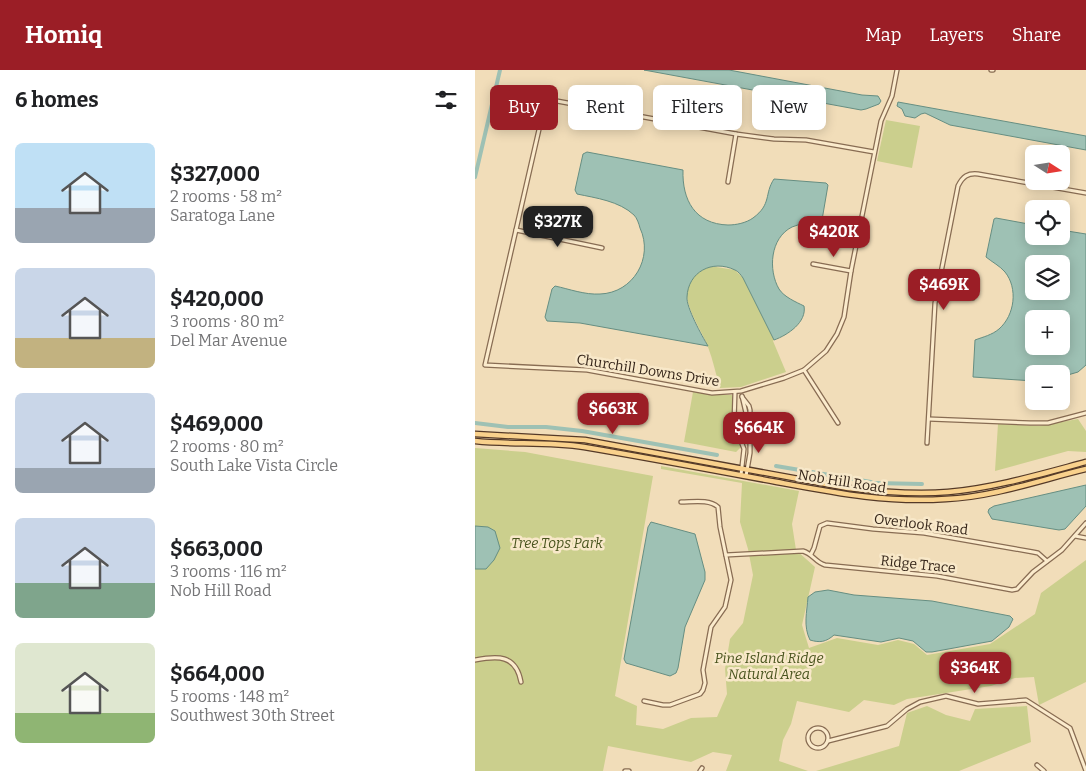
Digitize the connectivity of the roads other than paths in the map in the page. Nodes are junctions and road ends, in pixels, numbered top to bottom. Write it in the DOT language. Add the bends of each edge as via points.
graph roads {
  1 [pos="897,70"];
  2 [pos="737,134"];
  3 [pos="874,152"];
  4 [pos="727,182"];
  5 [pos="1086,193"];
  6 [pos="517,230"];
  7 [pos="602,248"];
  8 [pos="813,264"];
  9 [pos="851,271"];
  10 [pos="937,291"];
  11 [pos="973,298"];
  12 [pos="804,370"];
  13 [pos="741,391"];
  14 [pos="735,392"];
  15 [pos="745,404"];
  16 [pos="735,410"];
  17 [pos="1086,413"];
  18 [pos="929,419"];
  19 [pos="838,423"];
  20 [pos="475,434"];
  21 [pos="475,441"];
  22 [pos="927,443"];
  23 [pos="1086,462"];
  24 [pos="745,469"];
  25 [pos="1086,469"];
  26 [pos="743,476"];
  27 [pos="681,502"];
  28 [pos="1086,523"];
  29 [pos="1075,536"];
  30 [pos="1086,538"];
  31 [pos="811,554"];
  32 [pos="726,555"];
  33 [pos="1047,561"];
  34 [pos="475,660"];
  35 [pos="521,682"];
  36 [pos="644,701"];
  37 [pos="828,741"];
  38 [pos="1037,765"];
  39 [pos="625,771"];
  40 [pos="629,771"];
  41 [pos="1044,771"];
  42 [pos="1086,771"];
  1 -- 3 [label="street"];
  2 -- 3 [label="street" via="806,140"];
  2 -- 4 [label="street"];
  2 -- 6 [label="street" via="546,100"];
  3 -- 9 [label="street"];
  5 -- 10 [label="street" via="971,173 965,176 958,186"];
  6 -- 7 [label="street"];
  6 -- 14 [label="street, Churchill Downs Drive" via="485,365 587,370 712,392"];
  8 -- 9 [label="street"];
  9 -- 12 [label="street" via="837,334 826,351"];
  10 -- 11 [label="street"];
  10 -- 18 [label="street"];
  12 -- 13 [label="street, Churchill Downs Drive"];
  12 -- 19 [label="street"];
  13 -- 14 [label="street, Churchill Downs Drive"];
  13 -- 15 [label="street"];
  14 -- 16 [label="street"];
  15 -- 16 [label="street"];
  15 -- 24 [label="street" via="750,410 750,453"];
  16 -- 24 [label="street" via="734,423 744,449"];
  17 -- 18 [label="street" via="1030,423"];
  18 -- 22 [label="street"];
  20 -- 24 [label="main road, Nob Hill Road" via="576,439"];
  21 -- 26 [label="main road, Nob Hill Road" via="582,446"];
  23 -- 24 [label="main road, Nob Hill Road" via="990,486 932,493 874,491"];
  24 -- 26 [label="street"];
  25 -- 26 [label="main road, Nob Hill Road" via="989,493 918,500 865,497"];
  27 -- 32 [label="street" via="706,502 719,507"];
  28 -- 29 [label="street, Ridge Trace"];
  29 -- 30 [label="street"];
  29 -- 33 [label="street, Ridge Trace"];
  31 -- 32 [label="street, Ridge Trace" via="796,550"];
  31 -- 33 [label="street, Ridge Trace" via="825,565 937,576 1013,590"];
  31 -- 33 [label="street, Overlook Road" via="820,526 827,523 940,535 1038,553"];
  32 -- 36 [label="street" via="730,588 725,608 711,627 703,670 703,690 670,705"];
  34 -- 35 [label="street" via="493,656 507,659 520,674"];
  37 -- 37 [label="street" via="822,747 816,747 810,742 809,735 816,728 822,729"];
  37 -- 42 [label="street" via="887,726 907,709 946,696 978,704 1026,700 1070,728"];
  38 -- 41 [label="street"];
  39 -- 40 [label="street"];
}
